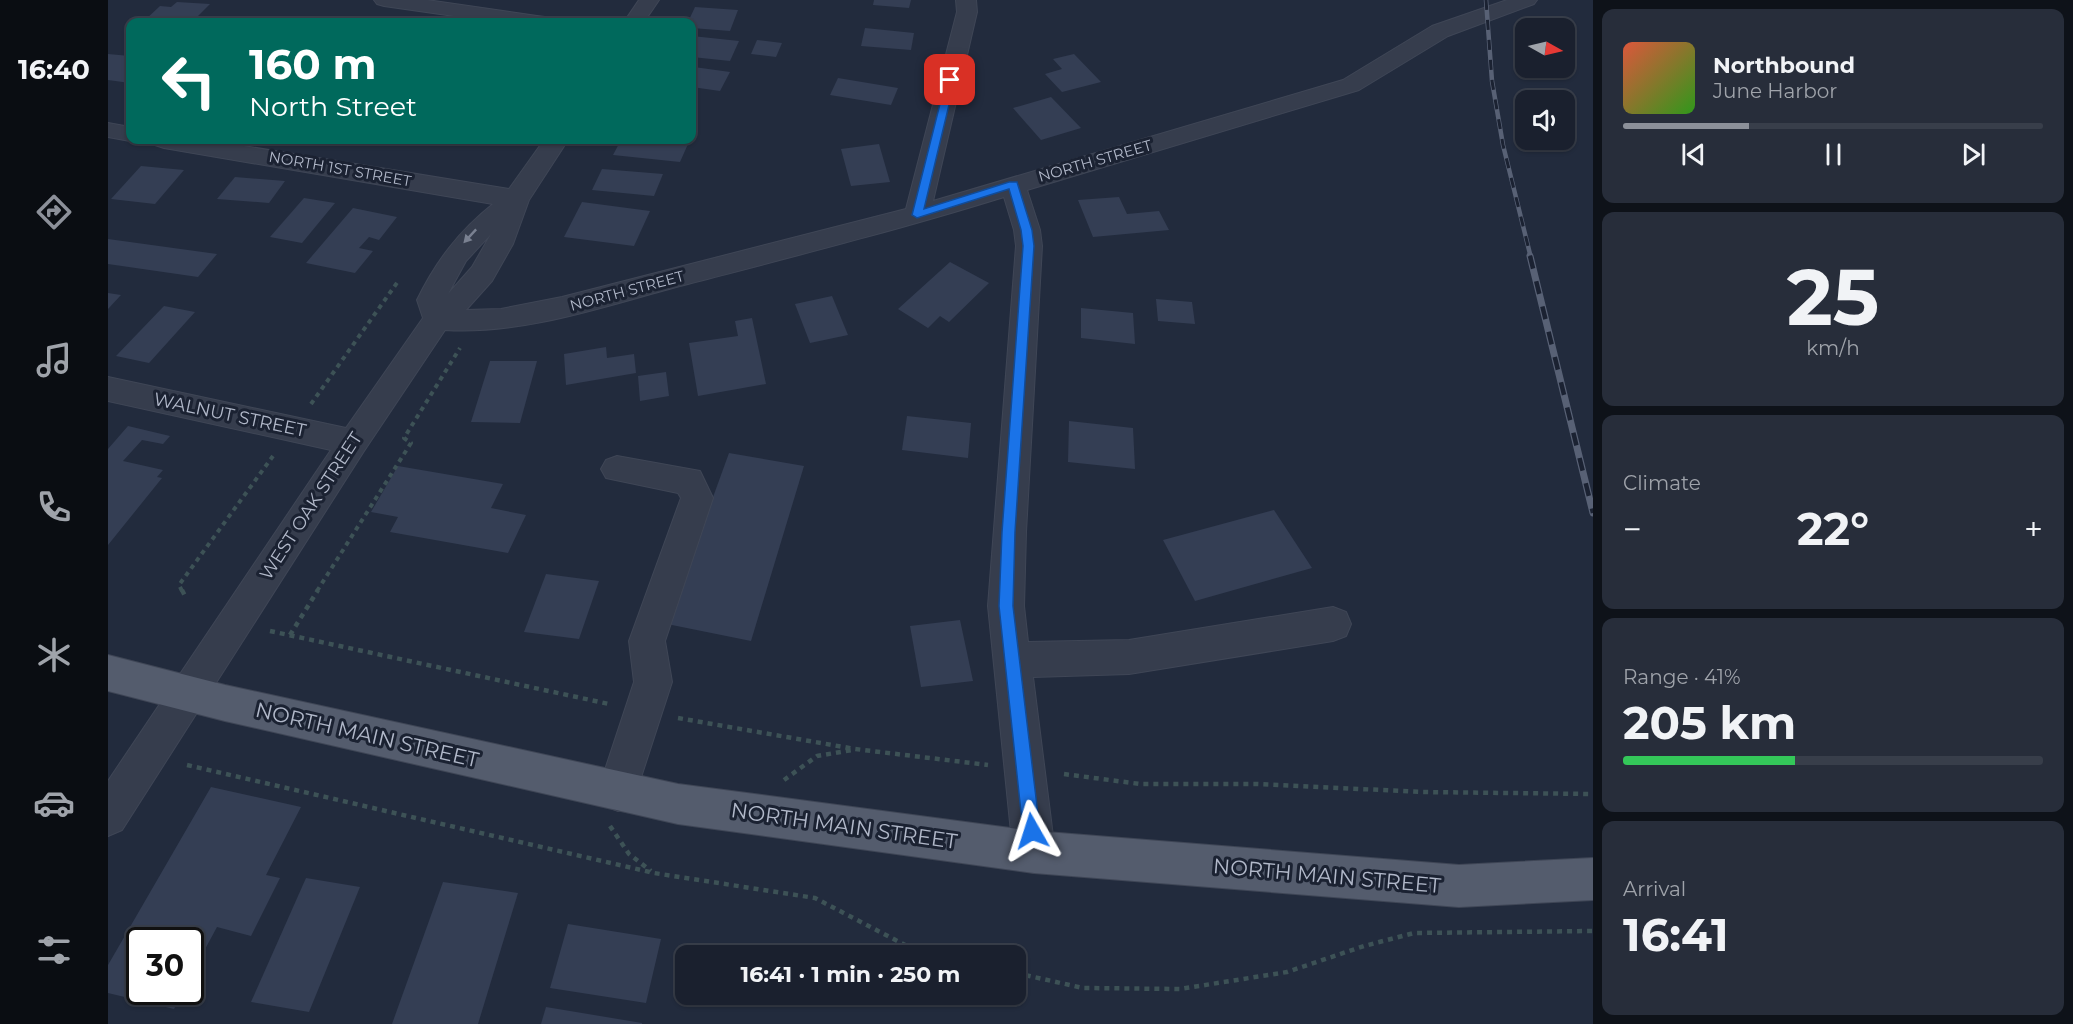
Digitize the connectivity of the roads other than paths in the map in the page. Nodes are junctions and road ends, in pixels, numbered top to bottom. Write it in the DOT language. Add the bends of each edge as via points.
graph roads {
  1 [pos="384,0"];
  2 [pos="649,0"];
  3 [pos="966,0"];
  4 [pos="1527,0"];
  5 [pos="509,18"];
  6 [pos="637,18"];
  7 [pos="108,130"];
  8 [pos="126,133"];
  9 [pos="187,144"];
  10 [pos="553,144"];
  11 [pos="1013,185"];
  12 [pos="516,200"];
  13 [pos="917,215"];
  14 [pos="437,319"];
  15 [pos="108,389"];
  16 [pos="353,442"];
  17 [pos="617,469"];
  18 [pos="1334,624"];
  19 [pos="1013,660"];
  20 [pos="108,674"];
  21 [pos="187,694"];
  22 [pos="618,791"];
  23 [pos="108,816"];
  24 [pos="1034,852"];
  25 [pos="1593,879"];
  1 -- 5 [label="street"];
  2 -- 6 [label="street"];
  3 -- 13 [label="street" via="967,12"];
  4 -- 11 [label="street, NORTH STREET" via="1440,31 1351,85"];
  7 -- 8 [label="street"];
  9 -- 12 [label="street, NORTH 1ST STREET"];
  10 -- 12 [label="street, WEST OAK STREET"];
  11 -- 13 [label="street, NORTH STREET"];
  11 -- 19 [label="street" via="1029,246 1008,532 1006,606"];
  12 -- 14 [label="street, WEST OAK STREET" via="500,244 482,274"];
  13 -- 14 [label="street, NORTH STREET" via="562,307 501,319"];
  14 -- 16 [label="street, WEST OAK STREET"];
  15 -- 16 [label="street, WALNUT STREET"];
  16 -- 21 [label="street, WEST OAK STREET"];
  17 -- 22 [label="street" via="689,482 697,498 647,641 653,682"];
  18 -- 19 [label="street" via="1129,657"];
  19 -- 24 [label="street"];
  20 -- 21 [label="main road, NORTH MAIN STREET"];
  21 -- 22 [label="main road, NORTH MAIN STREET"];
  21 -- 23 [label="street, WEST OAK STREET"];
  22 -- 24 [label="main road, NORTH MAIN STREET" via="678,804"];
  24 -- 25 [label="main road, NORTH MAIN STREET" via="1459,886"];
}
